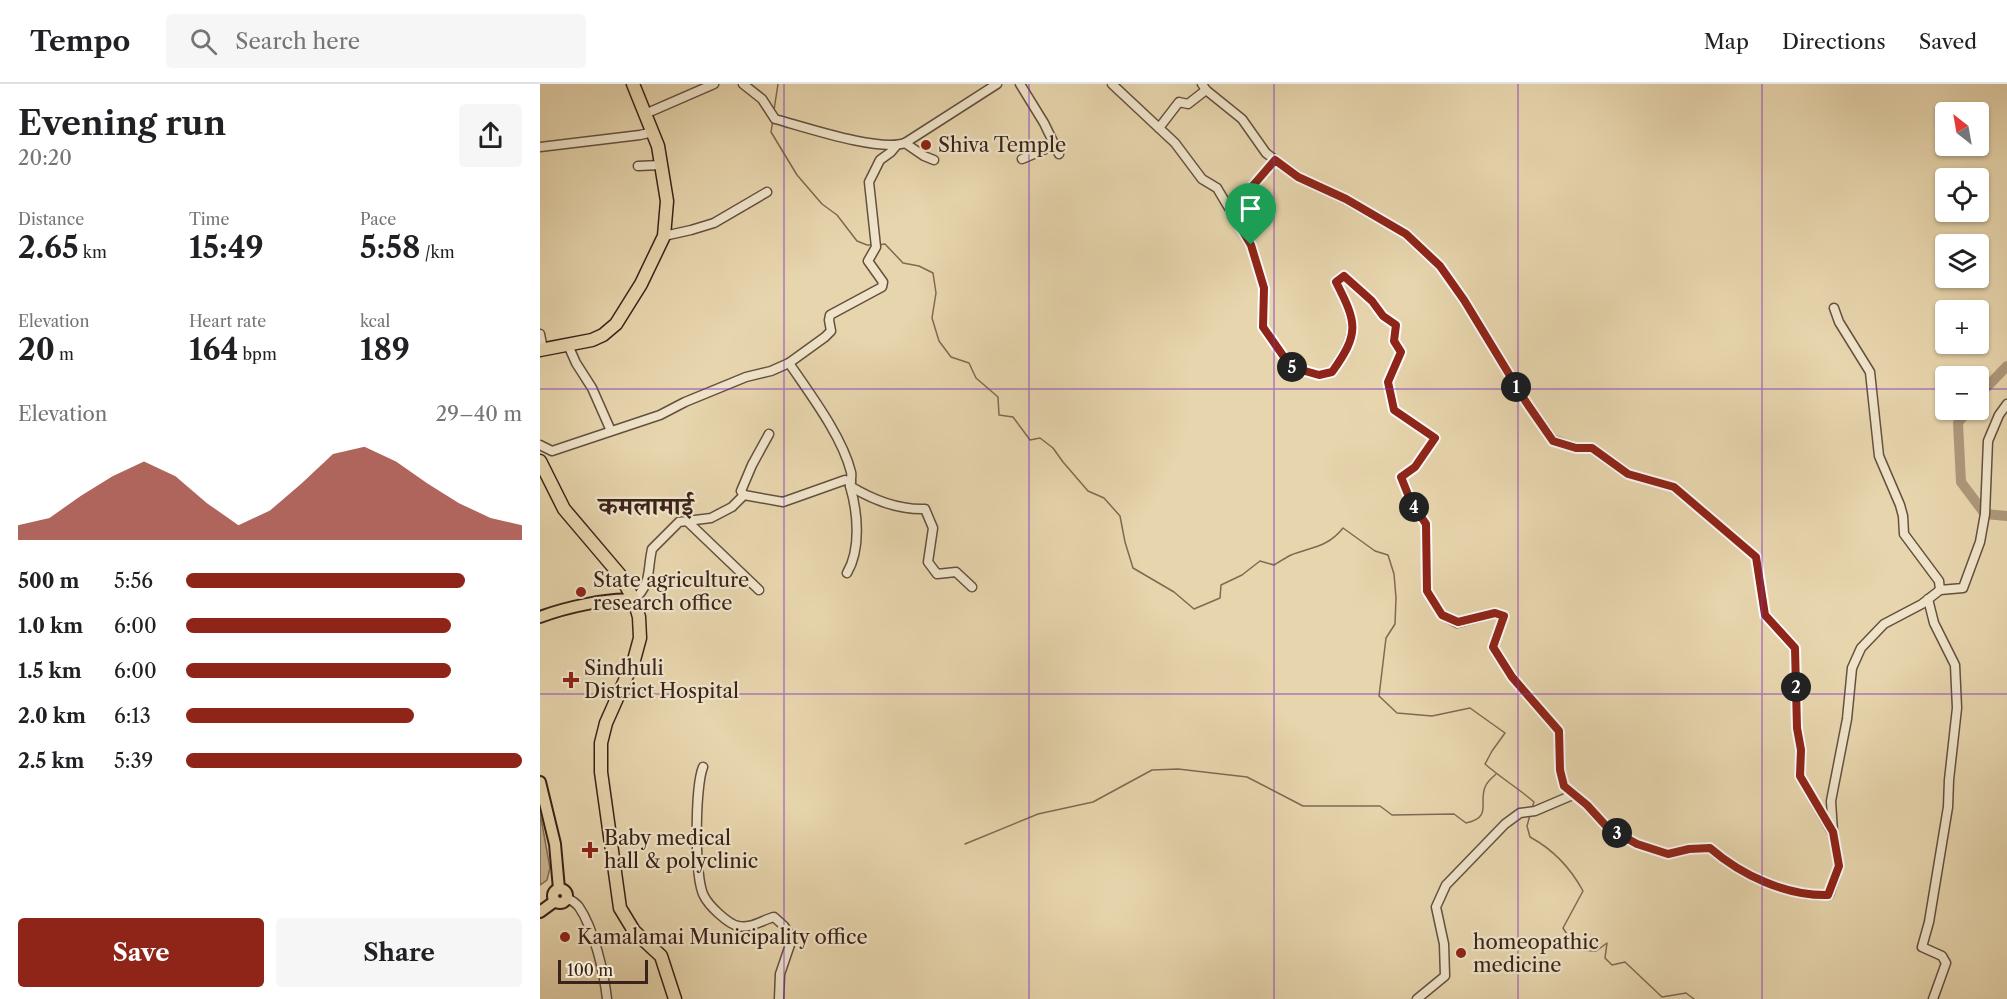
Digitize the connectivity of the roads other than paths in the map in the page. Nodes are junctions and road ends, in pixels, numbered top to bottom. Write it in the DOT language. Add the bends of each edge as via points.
graph roads {
  1 [pos="633,84"];
  2 [pos="714,84"];
  3 [pos="743,84"];
  4 [pos="997,84"];
  5 [pos="1020,84"];
  6 [pos="1113,84"];
  7 [pos="1204,87"];
  8 [pos="645,114"];
  9 [pos="1160,128"];
  10 [pos="653,132"];
  11 [pos="905,143"];
  12 [pos="896,146"];
  13 [pos="540,147"];
  14 [pos="1022,159"];
  15 [pos="934,160"];
  16 [pos="1275,160"];
  17 [pos="661,165"];
  18 [pos="638,166"];
  19 [pos="767,192"];
  20 [pos="1231,211"];
  21 [pos="664,236"];
  22 [pos="1834,308"];
  23 [pos="540,334"];
  24 [pos="568,345"];
  25 [pos="541,349"];
  26 [pos="789,363"];
  27 [pos="2007,404"];
  28 [pos="611,431"];
  29 [pos="769,434"];
  30 [pos="540,445"];
  31 [pos="540,461"];
  32 [pos="851,484"];
  33 [pos="744,495"];
  34 [pos="688,522"];
  35 [pos="847,573"];
  36 [pos="972,587"];
  37 [pos="759,590"];
  38 [pos="1940,590"];
  39 [pos="1928,599"];
  40 [pos="634,600"];
  41 [pos="540,617"];
  42 [pos="703,768"];
  43 [pos="540,782"];
  44 [pos="1575,795"];
  45 [pos="1833,832"];
  46 [pos="559,889"];
  47 [pos="567,898"];
  48 [pos="555,901"];
  49 [pos="540,912"];
  50 [pos="1420,998"];
  51 [pos="607,999"];
  52 [pos="675,999"];
  53 [pos="779,999"];
  54 [pos="1933,999"];
  1 -- 8 [label="highway"];
  2 -- 8 [label="street"];
  3 -- 12 [label="street" via="762,99 775,119 855,140"];
  4 -- 11 [label="street"];
  5 -- 14 [label="street" via="1057,149"];
  6 -- 9 [label="street"];
  7 -- 9 [label="street" via="1188,104 1179,102"];
  7 -- 16 [label="street" via="1242,119"];
  8 -- 10 [label="highway"];
  9 -- 20 [label="street" via="1202,179 1217,188"];
  10 -- 13 [label="street"];
  10 -- 17 [label="highway"];
  11 -- 12 [label="street"];
  11 -- 15 [label="street"];
  12 -- 26 [label="street" via="880,160 869,182 876,247 868,261 883,282 882,287 830,315 831,330"];
  16 -- 20 [label="street"];
  16 -- 45 [label="street" via="1298,177 1406,234 1440,266 1553,441 1592,448 1628,474 1674,487 1756,557 1765,615 1795,648 1800,776"];
  17 -- 18 [label="street"];
  17 -- 21 [label="highway" via="667,201"];
  19 -- 21 [label="street" via="714,222"];
  20 -- 44 [label="street" via="1251,245 1264,288 1263,327 1291,367 1319,375 1332,372 1345,354 1353,336 1350,309 1336,282 1344,276 1396,325 1394,341 1401,352 1388,382 1394,410 1435,438 1415,467 1401,477 1426,524 1427,591 1442,615 1458,622 1495,613 1504,616 1493,647 1512,677 1559,731 1560,770 1564,786"];
  21 -- 24 [label="highway" via="616,324 592,340"];
  22 -- 38 [label="street" via="1870,372 1879,456 1903,516 1904,534 1939,581"];
  23 -- 25 [label="street"];
  24 -- 25 [label="highway"];
  24 -- 28 [label="street"];
  26 -- 28 [label="street"];
  26 -- 32 [label="street" via="830,428 852,474"];
  27 -- 38 [label="street" via="1988,441 1980,542 1963,588"];
  28 -- 30 [label="street" via="552,451"];
  29 -- 33 [label="street" via="745,481 741,491"];
  31 -- 40 [label="highway" via="564,509 620,575"];
  32 -- 33 [label="street" via="845,480 783,502"];
  32 -- 35 [label="street" via="856,539 853,563"];
  32 -- 36 [label="street" via="869,498 910,510 925,509 933,528 928,562 937,574 956,572"];
  33 -- 34 [label="street" via="711,518"];
  34 -- 37 [label="street"];
  34 -- 40 [label="street" via="679,522 652,549 650,574 644,591"];
  38 -- 39 [label="street"];
  39 -- 45 [label="street" via="1884,624 1861,648 1852,668 1847,719 1831,801"];
  39 -- 54 [label="street" via="1955,665 1957,685 1948,807 1922,947 1933,950 1946,963"];
  40 -- 41 [label="main road" via="585,605"];
  40 -- 52 [label="highway" via="640,638 600,743 601,772 620,908 634,931 661,956"];
  42 -- 53 [label="street" via="698,790 697,872 704,896 726,921 738,926 750,927 774,917 784,926 792,939 780,974"];
  43 -- 46 [label="main road" via="555,844"];
  44 -- 45 [label="street" via="1608,828 1637,844 1668,854 1710,848 1730,865 1762,881 1812,896 1828,895 1839,866"];
  44 -- 50 [label="street" via="1520,813 1446,885 1436,907 1444,944 1445,976"];
  46 -- 47 [label="main road" via="566,891"];
  46 -- 48 [label="main road" via="553,894"];
  47 -- 48 [label="main road" via="562,903"];
  47 -- 51 [label="street" via="579,906 589,928"];
  48 -- 49 [label="main road"];
}
